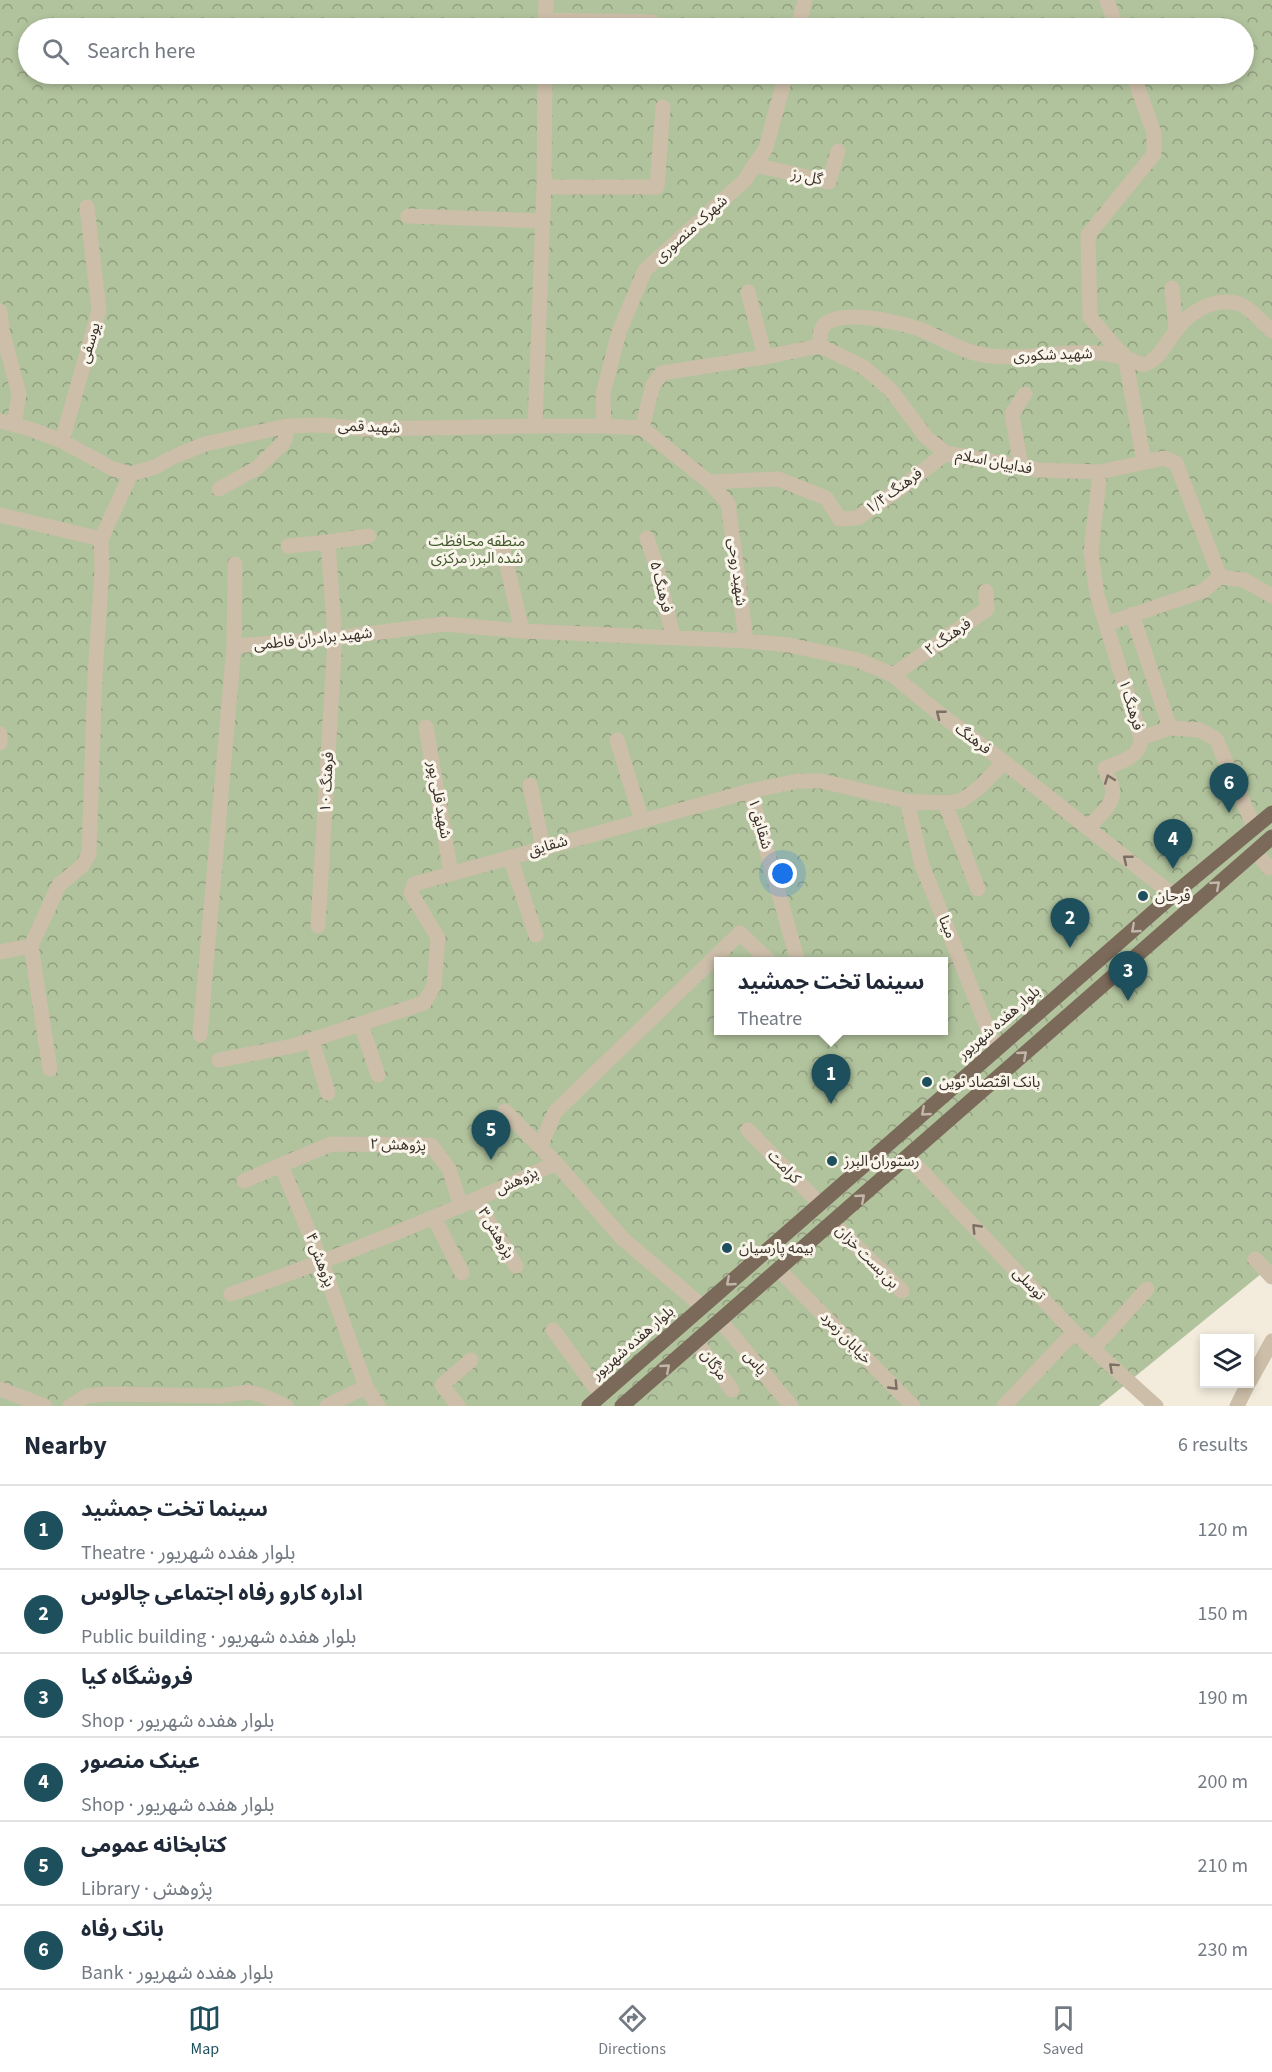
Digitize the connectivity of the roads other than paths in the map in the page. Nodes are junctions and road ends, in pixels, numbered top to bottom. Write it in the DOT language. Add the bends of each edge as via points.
graph roads {
  1 [pos="546,0"];
  2 [pos="805,0"];
  3 [pos="1107,0"];
  4 [pos="545,18"];
  5 [pos="800,18"];
  6 [pos="1113,18"];
  7 [pos="545,84"];
  8 [pos="783,84"];
  9 [pos="1137,84"];
  10 [pos="663,107"];
  11 [pos="838,151"];
  12 [pos="754,165"];
  13 [pos="544,187"];
  14 [pos="87,207"];
  15 [pos="408,216"];
  16 [pos="542,221"];
  17 [pos="1172,288"];
  18 [pos="748,292"];
  19 [pos="0,311"];
  20 [pos="1176,329"];
  21 [pos="1272,331"];
  22 [pos="819,346"];
  23 [pos="1125,356"];
  24 [pos="765,357"];
  25 [pos="1025,394"];
  26 [pos="7,423"];
  27 [pos="287,426"];
  28 [pos="535,426"];
  29 [pos="604,426"];
  30 [pos="642,428"];
  31 [pos="62,441"];
  32 [pos="946,453"];
  33 [pos="1144,462"];
  34 [pos="1021,466"];
  35 [pos="1100,472"];
  36 [pos="131,474"];
  37 [pos="709,482"];
  38 [pos="219,489"];
  39 [pos="0,515"];
  40 [pos="369,536"];
  41 [pos="647,538"];
  42 [pos="101,540"];
  43 [pos="328,542"];
  44 [pos="502,544"];
  45 [pos="288,546"];
  46 [pos="236,564"];
  47 [pos="1220,577"];
  48 [pos="986,591"];
  49 [pos="1272,596"];
  50 [pos="1132,614"];
  51 [pos="1106,624"];
  52 [pos="522,631"];
  53 [pos="673,637"];
  54 [pos="335,638"];
  55 [pos="746,640"];
  56 [pos="234,646"];
  57 [pos="892,675"];
  58 [pos="426,727"];
  59 [pos="1170,728"];
  60 [pos="0,734"];
  61 [pos="1141,738"];
  62 [pos="617,740"];
  63 [pos="0,743"];
  64 [pos="1004,762"];
  65 [pos="530,785"];
  66 [pos="750,792"];
  67 [pos="907,801"];
  68 [pos="945,803"];
  69 [pos="1272,813"];
  70 [pos="642,821"];
  71 [pos="1088,827"];
  72 [pos="1249,831"];
  73 [pos="1272,837"];
  74 [pos="543,848"];
  75 [pos="1255,851"];
  76 [pos="510,857"];
  77 [pos="1269,868"];
  78 [pos="451,873"];
  79 [pos="978,889"];
  80 [pos="1173,895"];
  81 [pos="318,926"];
  82 [pos="536,935"];
  83 [pos="31,946"];
  84 [pos="0,952"];
  85 [pos="715,957"];
  86 [pos="765,957"];
  87 [pos="797,957"];
  88 [pos="714,958"];
  89 [pos="361,1024"];
  90 [pos="200,1035"];
  91 [pos="312,1040"];
  92 [pos="996,1050"];
  93 [pos="219,1060"];
  94 [pos="50,1069"];
  95 [pos="378,1075"];
  96 [pos="328,1093"];
  97 [pos="505,1111"];
  98 [pos="748,1130"];
  99 [pos="540,1147"];
  100 [pos="908,1157"];
  101 [pos="556,1163"];
  102 [pos="281,1165"];
  103 [pos="244,1181"];
  104 [pos="469,1204"];
  105 [pos="820,1204"];
  106 [pos="434,1218"];
  107 [pos="832,1222"];
  108 [pos="1255,1259"];
  109 [pos="322,1263"];
  110 [pos="516,1266"];
  111 [pos="779,1269"];
  112 [pos="462,1273"];
  113 [pos="1272,1277"];
  114 [pos="1147,1289"];
  115 [pos="902,1291"];
  116 [pos="231,1294"];
  117 [pos="702,1306"];
  118 [pos="720,1320"];
  119 [pos="553,1330"];
  120 [pos="1074,1332"];
  121 [pos="696,1341"];
  122 [pos="1272,1341"];
  123 [pos="1093,1349"];
  124 [pos="471,1360"];
  125 [pos="1254,1373"];
  126 [pos="366,1387"];
  127 [pos="1246,1388"];
  128 [pos="0,1389"];
  129 [pos="732,1390"];
  130 [pos="601,1395"];
  131 [pos="1150,1404"];
  132 [pos="45,1406"];
  133 [pos="70,1406"];
  134 [pos="286,1406"];
  135 [pos="327,1406"];
  136 [pos="378,1406"];
  137 [pos="458,1406"];
  138 [pos="589,1406"];
  139 [pos="622,1406"];
  140 [pos="791,1406"];
  141 [pos="913,1406"];
  142 [pos="1004,1406"];
  143 [pos="1237,1406"];
  1 -- 4 [label="street"];
  2 -- 5 [label="street"];
  3 -- 6 [label="street"];
  7 -- 13 [label="street"];
  8 -- 12 [label="street, شهرک منصوری" via="766,148"];
  9 -- 23 [label="street" via="1154,133 1154,154 1088,235 1090,317"];
  10 -- 13 [label="street" via="657,187"];
  11 -- 12 [label="street, گل رز" via="829,182"];
  12 -- 29 [label="street, شهرک منصوری" via="744,180 645,270 619,332 603,394"];
  13 -- 16 [label="street"];
  14 -- 31 [label="street, یوسفی" via="99,310"];
  15 -- 16 [label="street"];
  16 -- 28 [label="street"];
  17 -- 20 [label="street"];
  18 -- 24 [label="street"];
  19 -- 26 [label="street" via="20,394"];
  20 -- 21 [label="street, شهید شکوری" via="1202,307 1221,301 1242,304"];
  20 -- 23 [label="street, شهید شکوری" via="1154,362 1143,365"];
  22 -- 23 [label="street, شهید شکوری" via="825,324 861,316 918,329 953,346 988,356 1013,358 1077,351"];
  22 -- 24 [label="street"];
  22 -- 32 [label="street, فداییان اسلام" via="862,366 890,389 926,437"];
  23 -- 33 [label="street"];
  24 -- 30 [label="street" via="662,373 653,385"];
  25 -- 34 [label="street" via="1012,414"];
  26 -- 31 [label="street"];
  27 -- 28 [label="street, شهید قمی"];
  27 -- 36 [label="street, شهید قمی" via="205,444"];
  27 -- 38 [label="street" via="285,441 257,468"];
  28 -- 29 [label="street, شهید قمی"];
  29 -- 30 [label="street, شهید قمی"];
  30 -- 37 [label="street"];
  31 -- 36 [label="street" via="113,469"];
  32 -- 34 [label="street, فداییان اسلام"];
  32 -- 37 [label="street, فرهنگ ۱/۴" via="857,518 840,519 826,498 778,478"];
  33 -- 35 [label="street, فداییان اسلام"];
  33 -- 47 [label="street, فداییان اسلام" via="1164,458 1176,463"];
  34 -- 35 [label="street, فداییان اسلام" via="1038,471"];
  35 -- 51 [label="street, فرهنگ ۱" via="1091,552"];
  36 -- 42 [label="street"];
  37 -- 55 [label="street, شهید روحی" via="728,503"];
  39 -- 42 [label="street"];
  40 -- 43 [label="street"];
  41 -- 53 [label="street, فرهنگ ۵"];
  42 -- 83 [label="street" via="89,854 83,865 59,885"];
  43 -- 45 [label="street"];
  43 -- 54 [label="street, فرهنگ ۱۰"];
  44 -- 52 [label="street"];
  46 -- 56 [label="street"];
  47 -- 49 [label="street" via="1244,580"];
  47 -- 50 [label="street" via="1203,591"];
  48 -- 57 [label="street, فرهنگ ۲" via="987,609"];
  50 -- 51 [label="street"];
  50 -- 59 [label="street"];
  51 -- 61 [label="street, فرهنگ ۱"];
  52 -- 53 [label="street, شهید برادران فاطمی"];
  52 -- 54 [label="street, شهید برادران فاطمی" via="444,624"];
  53 -- 55 [label="street, شهید برادران فاطمی"];
  54 -- 56 [label="street, شهید برادران فاطمی"];
  54 -- 81 [label="street, فرهنگ ۱۰"];
  55 -- 57 [label="street, فرهنگ" via="858,660"];
  56 -- 90 [label="street, شهید برادران فاطمی"];
  64 -- 57 [label="street, فرهنگ, one-way"];
  58 -- 78 [label="street, شهید قلی پور"];
  59 -- 61 [label="street"];
  59 -- 72 [label="street" via="1200,730 1216,738"];
  60 -- 63 [label="street"];
  71 -- 61 [label="street, فرهنگ ۱, one-way" via="1113,796 1105,768 1136,753"];
  62 -- 70 [label="street"];
  64 -- 68 [label="street, شقایق" via="961,801"];
  64 -- 71 [label="street, فرهنگ"];
  65 -- 74 [label="street"];
  66 -- 67 [label="street, شقایق" via="798,781 821,781"];
  66 -- 70 [label="street, شقایق"];
  66 -- 87 [label="street, شقایق ۱"];
  67 -- 68 [label="street, شقایق"];
  67 -- 92 [label="street, مینا" via="922,865"];
  68 -- 79 [label="street"];
  69 -- 72 [label="main road, بلوار هفده شهریور"];
  70 -- 74 [label="street, شقایق"];
  80 -- 71 [label="street, فرهنگ, one-way"];
  72 -- 75 [label="main road"];
  72 -- 80 [label="main road, بلوار هفده شهریور"];
  73 -- 75 [label="main road"];
  74 -- 76 [label="street, شقایق"];
  75 -- 77 [label="street"];
  100 -- 75 [label="main road, one-way"];
  76 -- 78 [label="street, شقایق"];
  76 -- 82 [label="street"];
  78 -- 89 [label="street, شقایق" via="414,884 411,893 438,938 434,987 424,1003"];
  80 -- 92 [label="main road, بلوار هفده شهریور, one-way"];
  83 -- 84 [label="street"];
  83 -- 94 [label="street"];
  85 -- 86 [label="street" via="740,933"];
  88 -- 99 [label="street" via="555,1112"];
  89 -- 91 [label="street, شقایق"];
  89 -- 95 [label="street"];
  91 -- 93 [label="street, شقایق"];
  91 -- 96 [label="street"];
  92 -- 105 [label="main road, بلوار هفده شهریور, one-way"];
  97 -- 99 [label="street"];
  98 -- 105 [label="street, کرامت"];
  99 -- 101 [label="street"];
  107 -- 100 [label="main road, one-way"];
  120 -- 100 [label="street, توسلی, one-way"];
  101 -- 104 [label="street, پژوهش"];
  101 -- 117 [label="street, پژوهش" via="623,1239"];
  102 -- 103 [label="street"];
  102 -- 104 [label="street, پژوهش ۲" via="331,1144 431,1145"];
  102 -- 109 [label="street, پژوهش ۴"];
  104 -- 106 [label="street, پژوهش"];
  104 -- 110 [label="street, پژوهش ۳"];
  105 -- 117 [label="main road, بلوار هفده شهریور, one-way"];
  106 -- 109 [label="street, پژوهش"];
  106 -- 112 [label="street"];
  107 -- 111 [label="main road"];
  107 -- 115 [label="street, بن بست خزان"];
  108 -- 113 [label="street"];
  109 -- 116 [label="street, پژوهش"];
  109 -- 126 [label="street, پژوهش ۴"];
  111 -- 118 [label="main road"];
  111 -- 141 [label="street, خیابان زمرد, one-way"];
  114 -- 123 [label="street"];
  117 -- 130 [label="main road, بلوار هفده شهریور"];
  118 -- 121 [label="main road"];
  118 -- 140 [label="street, یاس"];
  119 -- 130 [label="street"];
  120 -- 123 [label="street, توسلی"];
  120 -- 142 [label="street"];
  121 -- 129 [label="street, مژگان"];
  139 -- 121 [label="main road, one-way"];
  122 -- 125 [label="street"];
  131 -- 123 [label="street, توسلی, one-way"];
  124 -- 137 [label="street" via="442,1385"];
  126 -- 135 [label="street"];
  126 -- 136 [label="street, پژوهش ۴"];
  127 -- 143 [label="street"];
  128 -- 132 [label="street"];
  130 -- 138 [label="main road, بلوار هفده شهریور"];
  133 -- 134 [label="street" via="86,1396 110,1394 220,1396 248,1392"];
}
